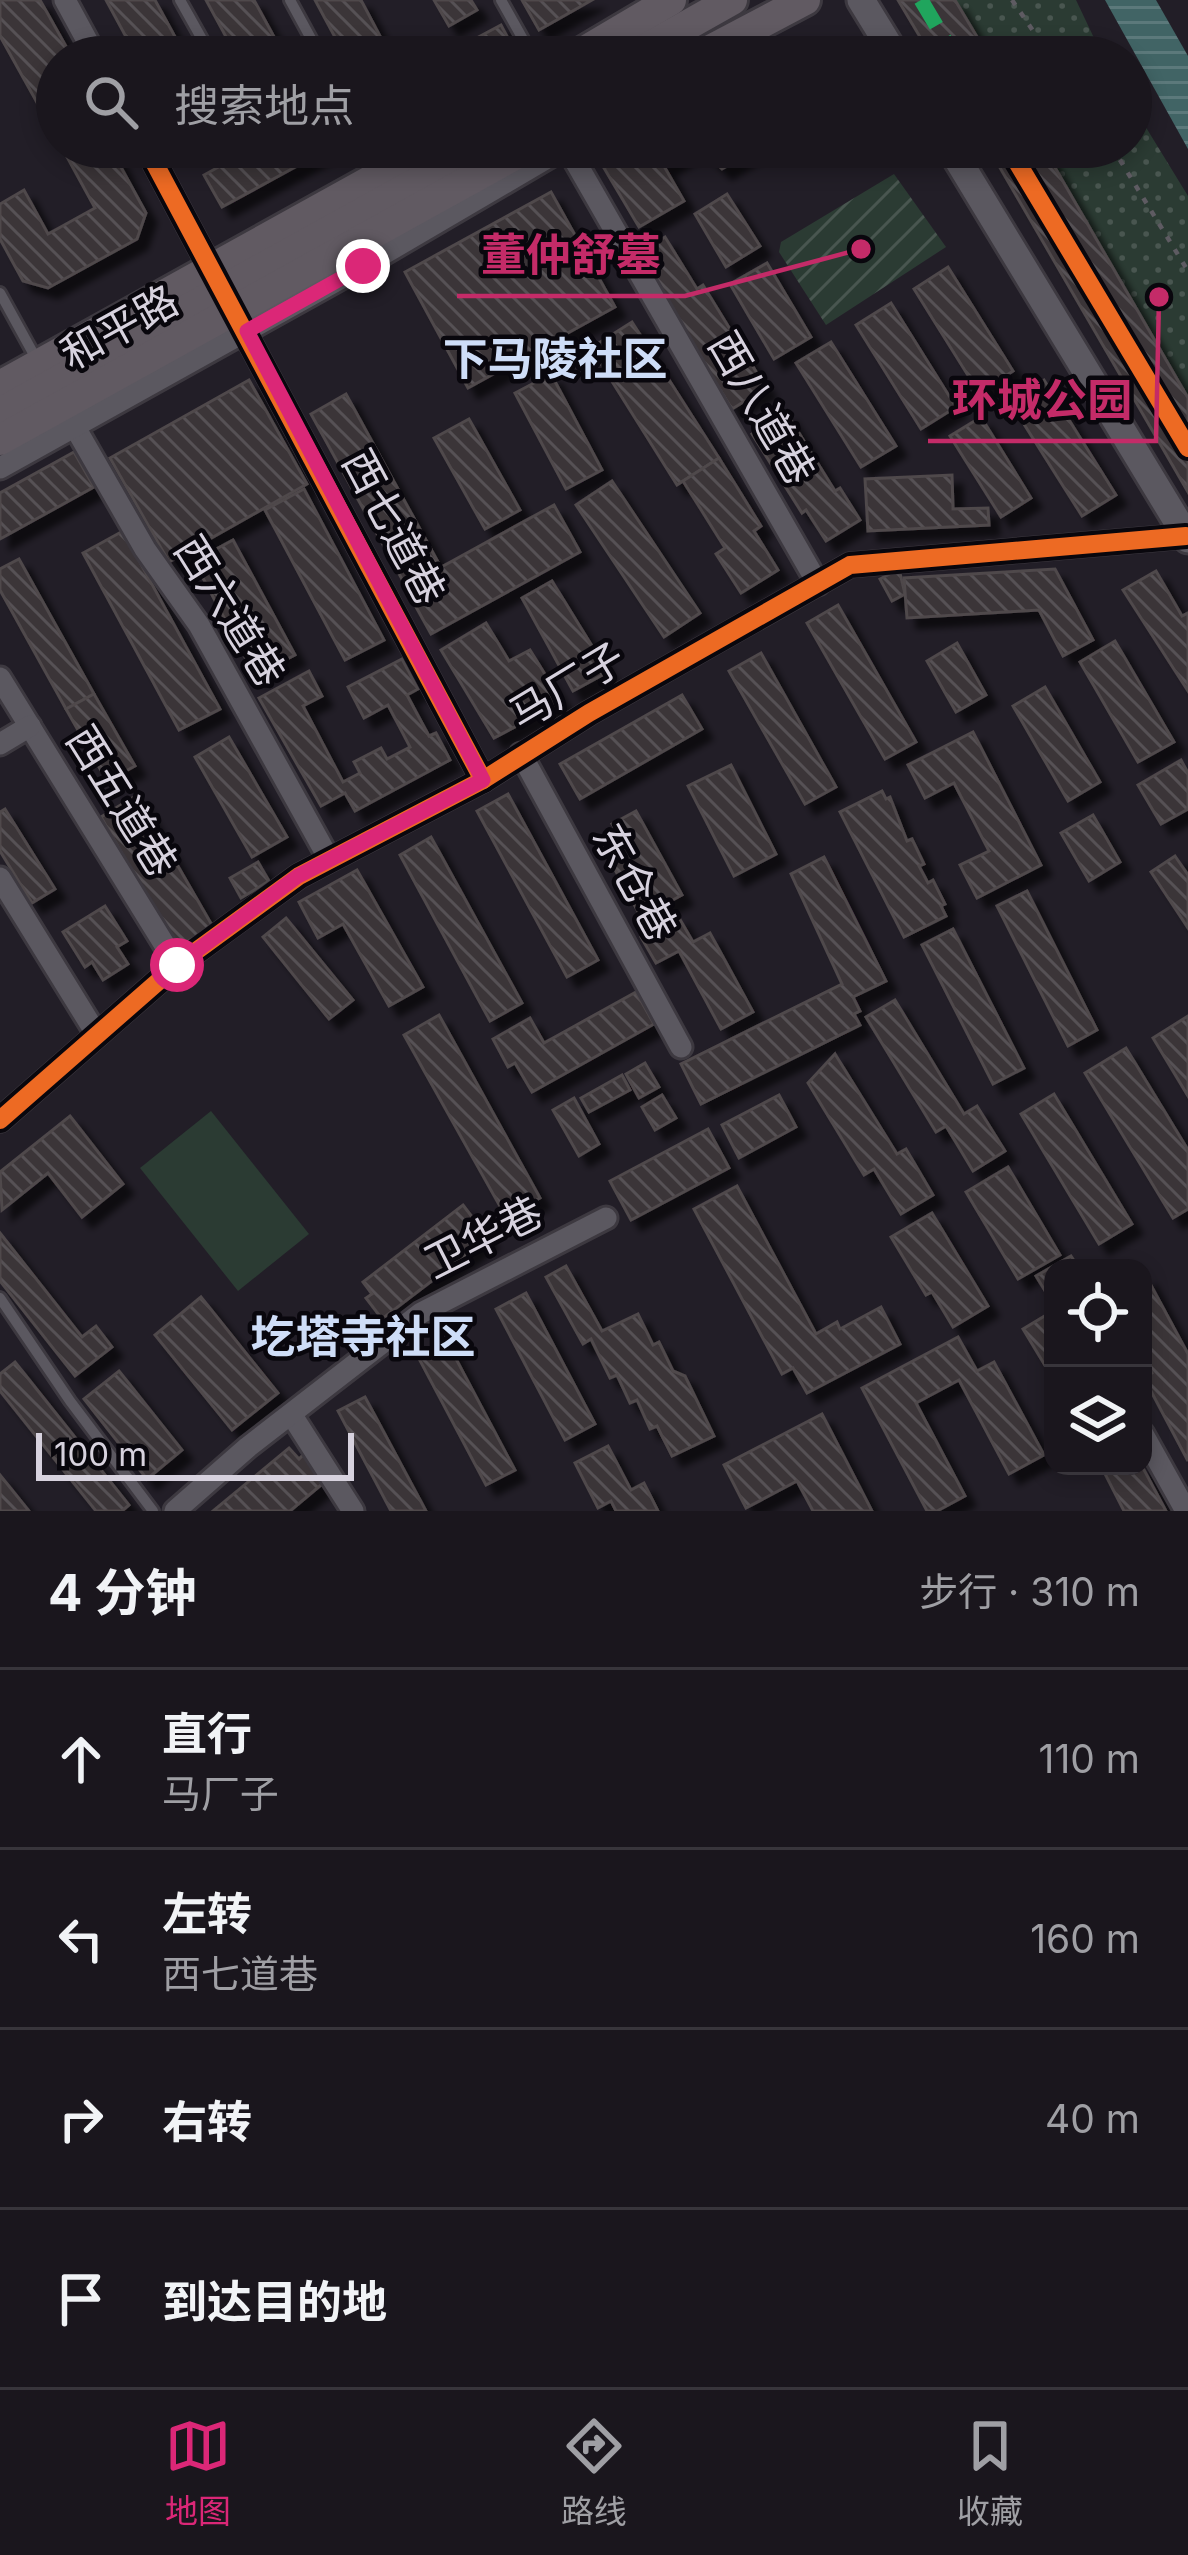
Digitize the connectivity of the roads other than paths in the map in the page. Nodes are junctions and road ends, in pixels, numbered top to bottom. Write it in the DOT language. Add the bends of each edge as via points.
graph roads {
  1 [pos="64,0"];
  2 [pos="180,0"];
  3 [pos="290,0"];
  4 [pos="501,0"];
  5 [pos="671,0"];
  6 [pos="732,0"];
  7 [pos="805,0"];
  8 [pos="861,0"];
  9 [pos="84,36"];
  10 [pos="200,36"];
  11 [pos="310,36"];
  12 [pos="521,36"];
  13 [pos="610,36"];
  14 [pos="669,36"];
  15 [pos="737,36"];
  16 [pos="883,36"];
  17 [pos="158,168"];
  18 [pos="404,168"];
  19 [pos="447,168"];
  20 [pos="489,168"];
  21 [pos="520,168"];
  22 [pos="578,168"];
  23 [pos="963,168"];
  24 [pos="0,293"];
  25 [pos="231,300"];
  26 [pos="0,386"];
  27 [pos="57,396"];
  28 [pos="0,413"];
  29 [pos="0,440"];
  30 [pos="0,468"];
  31 [pos="1187,537"];
  32 [pos="818,584"];
  33 [pos="0,678"];
  34 [pos="30,726"];
  35 [pos="0,744"];
  36 [pos="521,754"];
  37 [pos="483,780"];
  38 [pos="329,859"];
  39 [pos="0,878"];
  40 [pos="177,965"];
  41 [pos="98,1034"];
  42 [pos="681,1047"];
  43 [pos="0,1120"];
  44 [pos="606,1218"];
  45 [pos="0,1298"];
  46 [pos="292,1414"];
  47 [pos="1152,1450"];
  48 [pos="153,1511"];
  49 [pos="175,1511"];
  50 [pos="353,1511"];
  51 [pos="1186,1511"];
  1 -- 9 [label="street"];
  2 -- 10 [label="lane"];
  3 -- 11 [label="lane"];
  4 -- 12 [label="lane"];
  5 -- 13 [label="main road"];
  6 -- 14 [label="main road"];
  7 -- 15 [label="main road"];
  8 -- 16 [label="street"];
  17 -- 25 [label="street, 西七道巷"];
  18 -- 25 [label="main road"];
  19 -- 25 [label="main road, 和平路"];
  20 -- 25 [label="main road, 和平路"];
  21 -- 25 [label="street"];
  22 -- 32 [label="street, 西八道巷"];
  23 -- 31 [label="street"];
  24 -- 27 [label="lane"];
  25 -- 27 [label="main road, 和平路"];
  25 -- 27 [label="main road"];
  25 -- 37 [label="street, 西七道巷"];
  26 -- 27 [label="main road"];
  27 -- 28 [label="main road, 和平路"];
  27 -- 29 [label="main road, 和平路"];
  27 -- 30 [label="street"];
  27 -- 38 [label="street, 西六道巷" via="199,625"];
  31 -- 32 [label="street, 马厂子" via="850,565"];
  32 -- 36 [label="street, 马厂子"];
  33 -- 34 [label="street, 西五道巷"];
  34 -- 35 [label="street"];
  34 -- 40 [label="street, 西五道巷"];
  36 -- 37 [label="street, 马厂子"];
  36 -- 42 [label="street, 东仓巷"];
  37 -- 38 [label="street, 马厂子"];
  38 -- 40 [label="street, 马厂子"];
  39 -- 41 [label="street"];
  40 -- 41 [label="street, 马厂子"];
  41 -- 43 [label="street, 马厂子"];
  44 -- 46 [label="street, 卫华巷" via="421,1313"];
  45 -- 48 [label="lane"];
  46 -- 49 [label="street, 卫华巷"];
  46 -- 50 [label="street"];
  47 -- 51 [label="street"];
}
